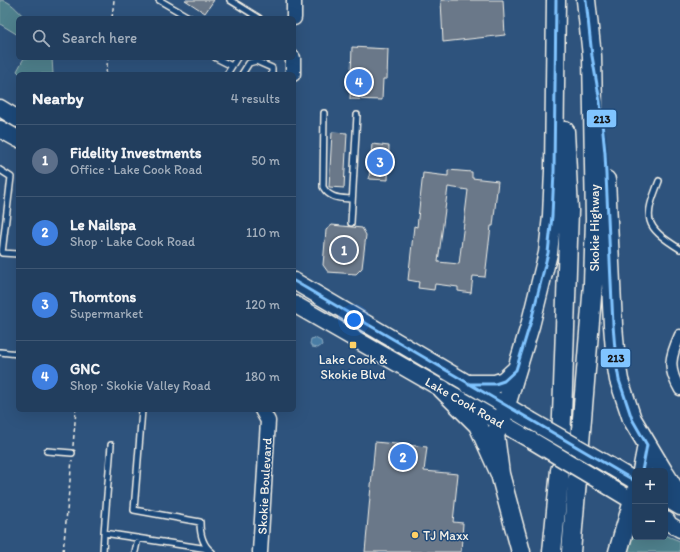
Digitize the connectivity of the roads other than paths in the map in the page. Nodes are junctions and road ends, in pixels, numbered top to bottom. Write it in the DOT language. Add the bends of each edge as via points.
graph roads {
  1 [pos="159,0"];
  2 [pos="230,0"];
  3 [pos="294,0"];
  4 [pos="557,0"];
  5 [pos="586,0"];
  6 [pos="187,16"];
  7 [pos="256,16"];
  8 [pos="294,16"];
  9 [pos="592,56"];
  10 [pos="220,60"];
  11 [pos="236,60"];
  12 [pos="293,60"];
  13 [pos="232,66"];
  14 [pos="228,72"];
  15 [pos="243,72"];
  16 [pos="272,72"];
  17 [pos="293,72"];
  18 [pos="0,108"];
  19 [pos="324,113"];
  20 [pos="357,115"];
  21 [pos="16,118"];
  22 [pos="0,129"];
  23 [pos="16,138"];
  24 [pos="0,170"];
  25 [pos="659,181"];
  26 [pos="352,199"];
  27 [pos="351,223"];
  28 [pos="680,249"];
  29 [pos="16,254"];
  30 [pos="296,282"];
  31 [pos="296,305"];
  32 [pos="680,335"];
  33 [pos="0,352"];
  34 [pos="16,354"];
  35 [pos="516,370"];
  36 [pos="468,384"];
  37 [pos="442,389"];
  38 [pos="680,390"];
  39 [pos="142,412"];
  40 [pos="269,414"];
  41 [pos="503,414"];
  42 [pos="111,445"];
  43 [pos="561,445"];
  44 [pos="647,445"];
  45 [pos="47,451"];
  46 [pos="72,453"];
  47 [pos="579,455"];
  48 [pos="643,468"];
  49 [pos="661,468"];
  50 [pos="560,470"];
  51 [pos="500,474"];
  52 [pos="632,479"];
  53 [pos="668,479"];
  54 [pos="577,480"];
  55 [pos="632,498"];
  56 [pos="680,498"];
  57 [pos="668,501"];
  58 [pos="633,504"];
  59 [pos="680,508"];
  60 [pos="104,533"];
  61 [pos="632,535"];
  62 [pos="138,538"];
  63 [pos="209,551"];
  64 [pos="619,551"];
  65 [pos="102,552"];
  66 [pos="135,552"];
  67 [pos="260,552"];
  68 [pos="521,552"];
  69 [pos="552,552"];
  70 [pos="572,552"];
  1 -- 6 [label="lane"];
  2 -- 7 [label="lane"];
  3 -- 8 [label="main road"];
  4 -- 35 [label="highway" via="552,216 548,253"];
  4 -- 43 [label="highway, Skokie Highway" via="569,211"];
  5 -- 9 [label="highway, Skokie Highway"];
  9 -- 44 [label="highway" via="605,153 616,362 632,419"];
  9 -- 47 [label="highway, Skokie Highway" via="595,219 593,284"];
  10 -- 13 [label="lane"];
  11 -- 13 [label="lane"];
  12 -- 17 [label="main road"];
  13 -- 14 [label="lane"];
  15 -- 16 [label="lane" via="250,63 256,61 272,68"];
  18 -- 21 [label="main road"];
  19 -- 26 [label="lane" via="323,186 326,193"];
  20 -- 26 [label="lane"];
  22 -- 23 [label="main road"];
  24 -- 29 [label="lane" via="11,177 2,253"];
  25 -- 28 [label="lane" via="651,202 649,220 655,231"];
  26 -- 27 [label="lane"];
  30 -- 36 [label="main road, Lake Cook Road"];
  31 -- 37 [label="main road, Lake Cook Road"];
  32 -- 38 [label="street" via="670,363"];
  33 -- 34 [label="lane"];
  35 -- 36 [label="highway" via="504,381 495,384"];
  35 -- 41 [label="highway"];
  36 -- 41 [label="main road, Lake Cook Road"];
  37 -- 41 [label="main road, Lake Cook Road"];
  37 -- 51 [label="highway" via="478,425"];
  39 -- 63 [label="lane" via="134,510 200,522 200,535"];
  40 -- 67 [label="main road, Skokie Boulevard"];
  41 -- 51 [label="highway" via="495,435"];
  41 -- 52 [label="main road, Lake Cook Road, bridge" via="530,420"];
  41 -- 55 [label="main road, Lake Cook Road, bridge" via="532,440"];
  42 -- 60 [label="lane"];
  44 -- 48 [label="highway"];
  44 -- 49 [label="highway"];
  45 -- 46 [label="lane"];
  50 -- 69 [label="highway"];
  51 -- 68 [label="highway"];
  53 -- 56 [label="highway"];
  54 -- 70 [label="highway"];
  57 -- 59 [label="main road"];
  58 -- 64 [label="highway"];
  60 -- 62 [label="lane"];
  60 -- 65 [label="lane"];
  61 -- 64 [label="highway"];
  62 -- 63 [label="lane"];
  62 -- 66 [label="lane"];
}
